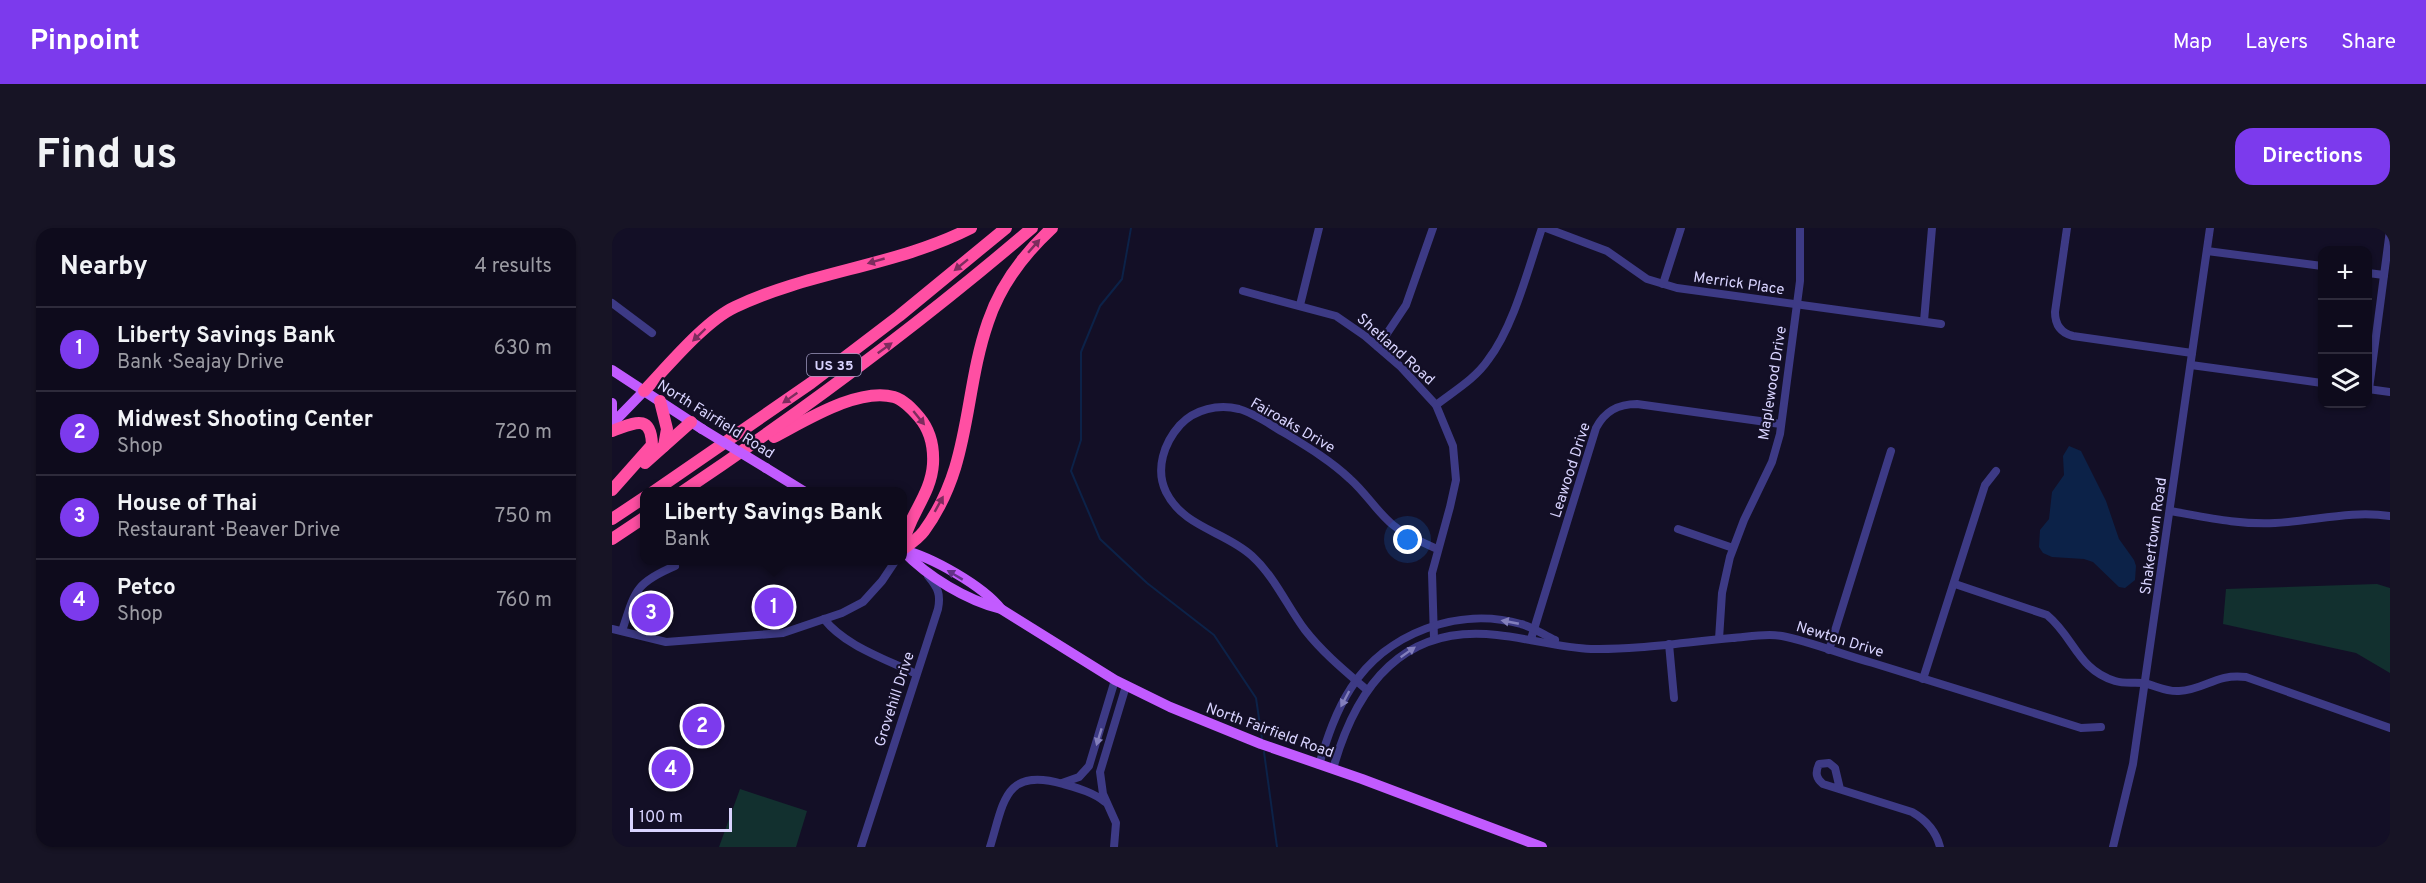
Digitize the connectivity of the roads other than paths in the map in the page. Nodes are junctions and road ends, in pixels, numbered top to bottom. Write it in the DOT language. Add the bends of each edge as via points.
graph roads {
  1 [pos="971,228"];
  2 [pos="1006,228"];
  3 [pos="1032,228"];
  4 [pos="1052,228"];
  5 [pos="1319,228"];
  6 [pos="1433,228"];
  7 [pos="1544,228"];
  8 [pos="1681,228"];
  9 [pos="1800,228"];
  10 [pos="1932,228"];
  11 [pos="2067,228"];
  12 [pos="2210,228"];
  13 [pos="2390,230"];
  14 [pos="2207,251"];
  15 [pos="2318,265"];
  16 [pos="2372,274"];
  17 [pos="2384,275"];
  18 [pos="1662,284"];
  19 [pos="1244,291"];
  20 [pos="612,303"];
  21 [pos="1300,305"];
  22 [pos="1798,305"];
  23 [pos="1924,321"];
  24 [pos="1941,324"];
  25 [pos="652,333"];
  26 [pos="1378,347"];
  27 [pos="2192,353"];
  28 [pos="2372,360"];
  29 [pos="2191,364"];
  30 [pos="612,370"];
  31 [pos="2318,382"];
  32 [pos="2372,390"];
  33 [pos="644,391"];
  34 [pos="2390,392"];
  35 [pos="660,401"];
  36 [pos="612,403"];
  37 [pos="1436,405"];
  38 [pos="612,413"];
  39 [pos="612,424"];
  40 [pos="1781,424"];
  41 [pos="697,425"];
  42 [pos="612,431"];
  43 [pos="664,446"];
  44 [pos="1891,451"];
  45 [pos="718,468"];
  46 [pos="1996,471"];
  47 [pos="660,487"];
  48 [pos="690,487"];
  49 [pos="797,487"];
  50 [pos="612,490"];
  51 [pos="640,500"];
  52 [pos="2170,511"];
  53 [pos="2390,516"];
  54 [pos="612,519"];
  55 [pos="640,520"];
  56 [pos="907,527"];
  57 [pos="1678,529"];
  58 [pos="612,538"];
  59 [pos="907,546"];
  60 [pos="1733,548"];
  61 [pos="1437,549"];
  62 [pos="907,550"];
  63 [pos="907,554"];
  64 [pos="893,565"];
  65 [pos="675,566"];
  66 [pos="918,566"];
  67 [pos="1955,584"];
  68 [pos="1001,609"];
  69 [pos="824,619"];
  70 [pos="1433,626"];
  71 [pos="612,629"];
  72 [pos="1534,630"];
  73 [pos="622,631"];
  74 [pos="1434,639"];
  75 [pos="1531,639"];
  76 [pos="1719,639"];
  77 [pos="1563,644"];
  78 [pos="1669,644"];
  79 [pos="1829,650"];
  80 [pos="916,674"];
  81 [pos="1923,679"];
  82 [pos="1115,681"];
  83 [pos="1356,681"];
  84 [pos="2144,683"];
  85 [pos="1126,686"];
  86 [pos="1367,690"];
  87 [pos="1674,698"];
  88 [pos="2101,727"];
  89 [pos="2390,729"];
  90 [pos="1319,765"];
  91 [pos="1333,769"];
  92 [pos="1058,783"];
  93 [pos="1840,789"];
  94 [pos="1107,805"];
  95 [pos="861,847"];
  96 [pos="990,847"];
  97 [pos="1114,847"];
  98 [pos="1542,847"];
  99 [pos="1940,847"];
  100 [pos="2113,847"];
  1 -- 33 [label="highway, one-way" via="944,242 798,284 733,308 704,330"];
  2 -- 47 [label="highway, US 35, one-way" via="811,383"];
  45 -- 3 [label="highway, US 35, one-way" via="896,341"];
  59 -- 4 [label="highway, one-way" via="923,533 948,488 962,451 978,361 993,309 1011,275"];
  5 -- 21 [label="street"];
  6 -- 26 [label="street" via="1406,305"];
  7 -- 18 [label="street, Merrick Place" via="1607,251 1641,275"];
  7 -- 37 [label="street" via="1497,348 1476,374"];
  8 -- 18 [label="street"];
  9 -- 22 [label="street, Maplewood Drive"];
  10 -- 23 [label="street"];
  11 -- 27 [label="street" via="2055,312 2061,329 2073,336"];
  12 -- 14 [label="street, Shakertown Road"];
  13 -- 17 [label="street"];
  14 -- 15 [label="street"];
  14 -- 27 [label="street, Shakertown Road"];
  16 -- 17 [label="street"];
  17 -- 28 [label="street"];
  18 -- 22 [label="street, Merrick Place"];
  19 -- 21 [label="street, Shetland Road"];
  20 -- 25 [label="street"];
  21 -- 26 [label="street, Shetland Road" via="1336,316"];
  22 -- 23 [label="street, Merrick Place"];
  22 -- 40 [label="street, Maplewood Drive"];
  23 -- 24 [label="street, Merrick Place"];
  26 -- 37 [label="street, Shetland Road"];
  27 -- 29 [label="street, Shakertown Road"];
  29 -- 31 [label="street"];
  29 -- 52 [label="street, Shakertown Road"];
  30 -- 33 [label="main road, North Fairfield Road"];
  32 -- 34 [label="street"];
  33 -- 35 [label="main road, North Fairfield Road"];
  33 -- 39 [label="main road"];
  35 -- 41 [label="main road, North Fairfield Road"];
  35 -- 43 [label="highway" via="667,429"];
  36 -- 38 [label="main road"];
  37 -- 61 [label="street, Shetland Road" via="1453,446 1455,472 1454,494"];
  40 -- 60 [label="street, Maplewood Drive" via="1772,462"];
  40 -- 72 [label="street, Leawood Drive" via="1637,404 1608,412 1596,428"];
  41 -- 43 [label="highway"];
  41 -- 49 [label="main road, North Fairfield Road, bridge"];
  42 -- 50 [label="highway" via="638,422 647,426 651,434 651,445"];
  43 -- 50 [label="highway"];
  44 -- 79 [label="street"];
  45 -- 48 [label="highway, US 35"];
  45 -- 56 [label="highway, one-way" via="834,408 876,395 896,397 927,426 932,441 933,464 927,492"];
  46 -- 67 [label="street" via="1985,485"];
  51 -- 54 [label="highway"];
  52 -- 53 [label="street" via="2273,523 2350,514"];
  52 -- 84 [label="street, Shakertown Road"];
  55 -- 58 [label="highway"];
  57 -- 60 [label="street"];
  60 -- 76 [label="street, Maplewood Drive" via="1722,592"];
  61 -- 70 [label="street, Shetland Road" via="1432,573"];
  61 -- 83 [label="street, Fairoaks Drive" via="1394,526 1327,459 1248,412 1224,407 1203,411 1184,422 1169,440 1162,474 1167,493 1178,509 1252,556 1315,644"];
  68 -- 62 [label="main road, North Fairfield Road, one-way" via="991,597 924,555"];
  63 -- 66 [label="main road, North Fairfield Road"];
  64 -- 69 [label="street" via="863,602"];
  65 -- 73 [label="street" via="639,586"];
  66 -- 68 [label="main road, North Fairfield Road" via="986,605"];
  66 -- 80 [label="street, Grovehill Drive" via="940,596"];
  67 -- 81 [label="street"];
  67 -- 84 [label="street" via="2047,615 2082,662 2097,674 2115,681"];
  68 -- 82 [label="main road, North Fairfield Road"];
  69 -- 73 [label="street" via="765,636 678,642"];
  69 -- 80 [label="street" via="846,639"];
  72 -- 70 [label="street, Newton Drive, one-way" via="1523,624 1486,618"];
  70 -- 74 [label="street, Shetland Road"];
  70 -- 83 [label="street, Newton Drive" via="1390,647"];
  71 -- 73 [label="street"];
  72 -- 75 [label="street, Leawood Drive"];
  72 -- 77 [label="street, Newton Drive"];
  74 -- 75 [label="street, Newton Drive" via="1480,633"];
  86 -- 74 [label="street, Newton Drive, one-way" via="1403,655"];
  75 -- 77 [label="street, Newton Drive"];
  76 -- 78 [label="street, Newton Drive"];
  76 -- 79 [label="street, Newton Drive" via="1780,636"];
  77 -- 78 [label="street, Newton Drive" via="1612,649"];
  78 -- 87 [label="street"];
  79 -- 81 [label="street, Newton Drive"];
  80 -- 95 [label="street, Grovehill Drive"];
  81 -- 88 [label="street, Newton Drive" via="2081,728"];
  82 -- 85 [label="main road, North Fairfield Road"];
  82 -- 92 [label="street, one-way" via="1089,766 1076,779"];
  83 -- 86 [label="street, Fairoaks Drive"];
  83 -- 90 [label="street, Newton Drive, one-way" via="1333,723"];
  84 -- 89 [label="street" via="2178,692 2221,677 2246,677"];
  84 -- 100 [label="street, Shakertown Road" via="2133,764"];
  85 -- 90 [label="main road, North Fairfield Road" via="1215,726"];
  85 -- 94 [label="street" via="1100,772"];
  86 -- 91 [label="street, Newton Drive" via="1343,736"];
  90 -- 91 [label="main road, North Fairfield Road"];
  91 -- 98 [label="main road, North Fairfield Road"];
  92 -- 94 [label="street" via="1093,794"];
  92 -- 96 [label="street" via="1028,779 1012,789"];
  93 -- 99 [label="street" via="1912,812 1933,830"];
  94 -- 97 [label="street" via="1116,823"];
}
